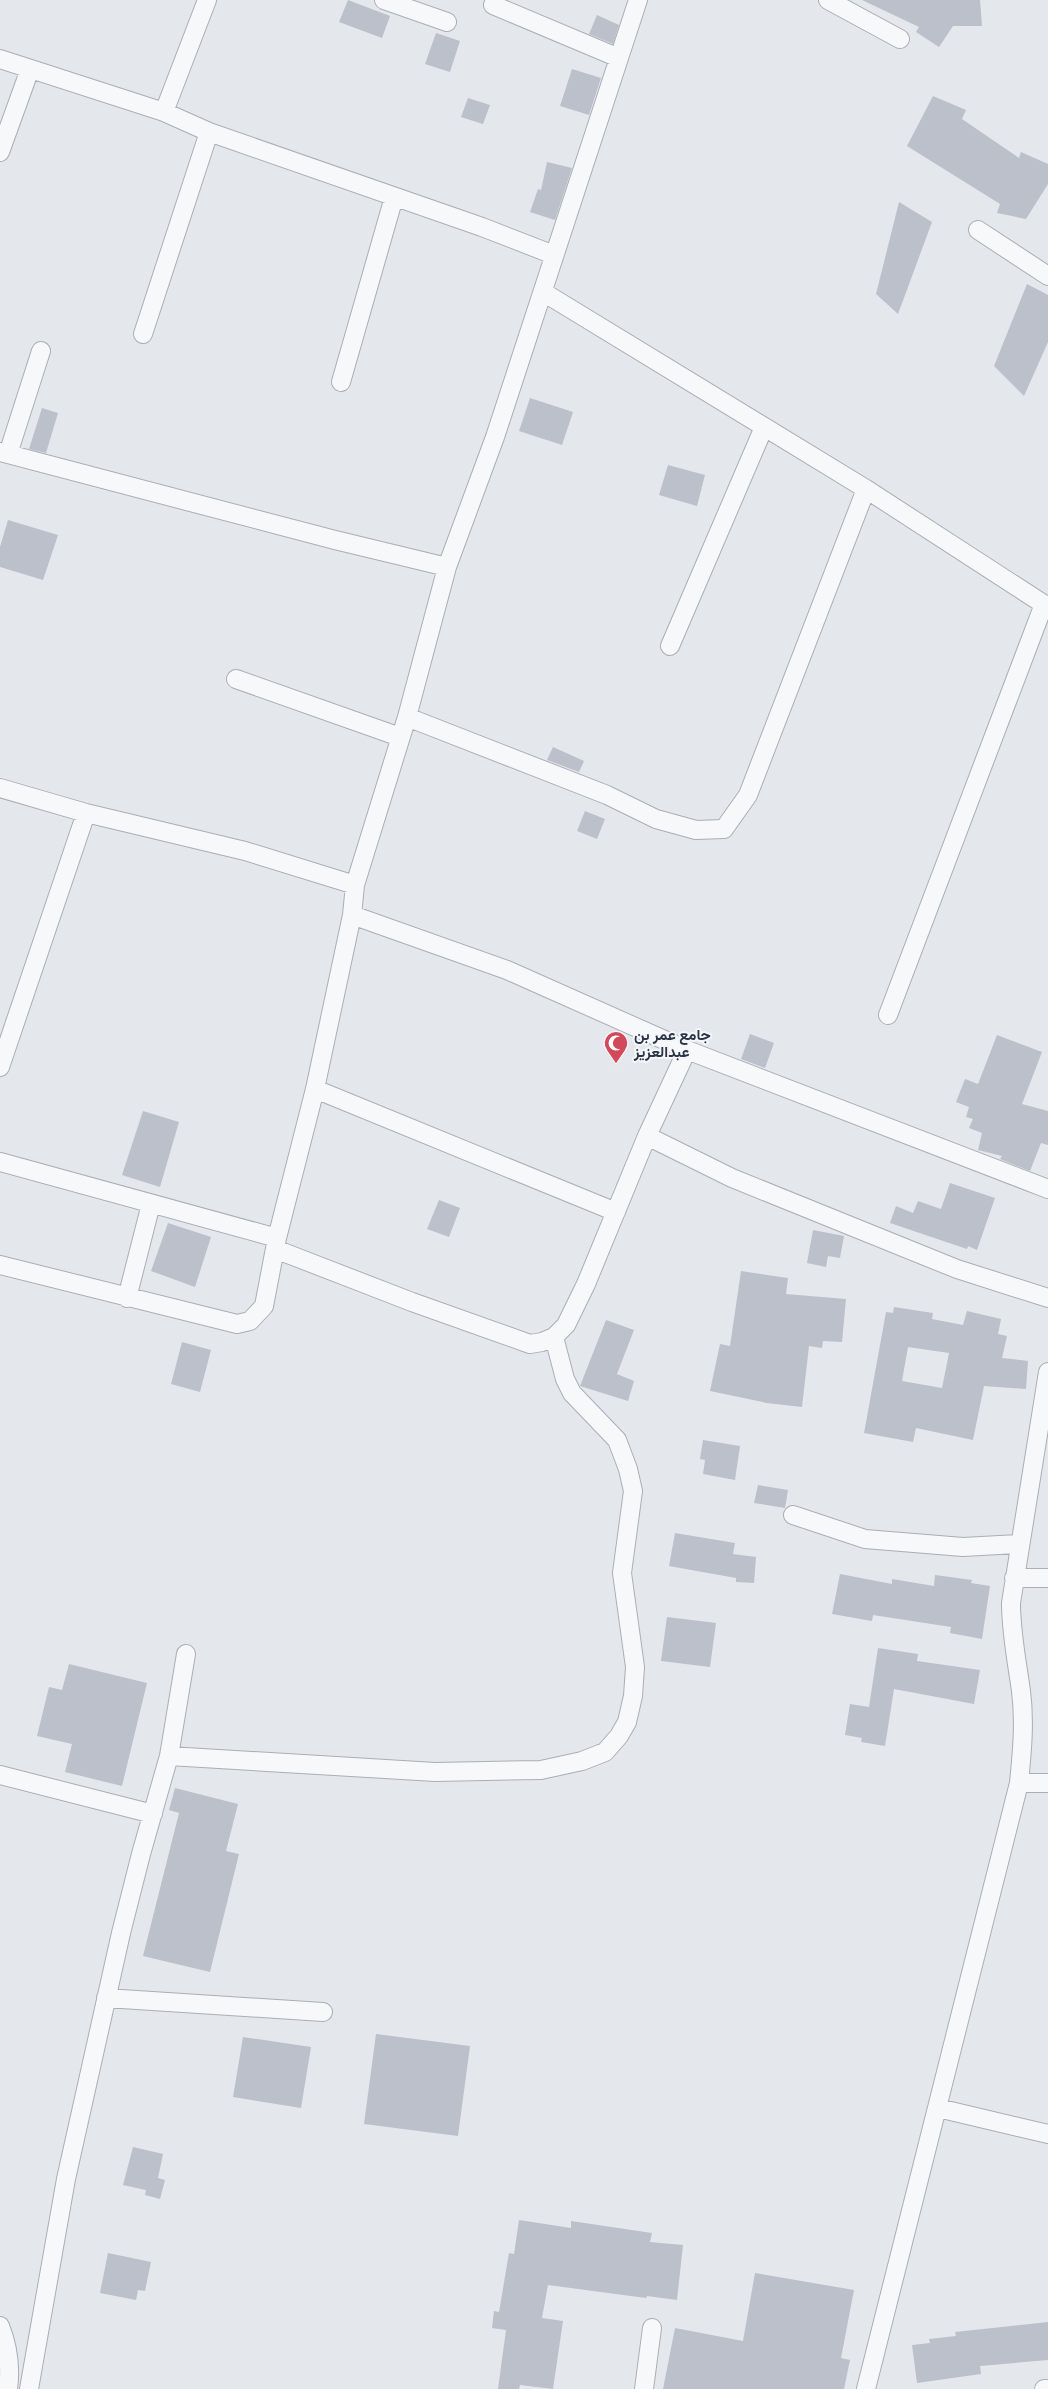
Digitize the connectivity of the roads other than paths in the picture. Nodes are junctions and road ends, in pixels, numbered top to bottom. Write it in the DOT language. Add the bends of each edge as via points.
graph roads {
  1 [pos="207,0"];
  2 [pos="384,0"];
  3 [pos="638,0"];
  4 [pos="828,0"];
  5 [pos="493,6"];
  6 [pos="447,22"];
  7 [pos="900,39"];
  8 [pos="619,58"];
  9 [pos="0,59"];
  10 [pos="30,69"];
  11 [pos="164,112"];
  12 [pos="209,132"];
  13 [pos="0,152"];
  14 [pos="394,197"];
  15 [pos="978,230"];
  16 [pos="554,255"];
  17 [pos="1048,276"];
  18 [pos="543,292"];
  19 [pos="143,334"];
  20 [pos="41,351"];
  21 [pos="341,382"];
  22 [pos="764,427"];
  23 [pos="4,453"];
  24 [pos="866,489"];
  25 [pos="447,567"];
  26 [pos="1046,605"];
  27 [pos="670,646"];
  28 [pos="236,679"];
  29 [pos="407,716"];
  30 [pos="400,738"];
  31 [pos="0,788"];
  32 [pos="86,813"];
  33 [pos="355,885"];
  34 [pos="352,914"];
  35 [pos="888,1015"];
  36 [pos="687,1050"];
  37 [pos="0,1067"];
  38 [pos="315,1089"];
  39 [pos="647,1136"];
  40 [pos="0,1162"];
  41 [pos="1048,1189"];
  42 [pos="151,1204"];
  43 [pos="616,1212"];
  44 [pos="276,1244"];
  45 [pos="0,1265"];
  46 [pos="127,1298"];
  47 [pos="1048,1298"];
  48 [pos="554,1336"];
  49 [pos="1048,1372"];
  50 [pos="794,1515"];
  51 [pos="1020,1544"];
  52 [pos="1014,1578"];
  53 [pos="1048,1578"];
  54 [pos="186,1654"];
  55 [pos="169,1756"];
  56 [pos="0,1775"];
  57 [pos="1019,1783"];
  58 [pos="1048,1783"];
  59 [pos="153,1814"];
  60 [pos="106,1998"];
  61 [pos="323,2012"];
  62 [pos="938,2108"];
  63 [pos="1048,2134"];
  64 [pos="0,2326"];
  65 [pos="652,2328"];
  66 [pos="8,2389"];
  67 [pos="29,2389"];
  68 [pos="644,2389"];
  69 [pos="866,2389"];
  70 [pos="1044,2389"];
  71 [pos="1048,2389"];
  1 -- 11 [label="street"];
  2 -- 6 [label="street"];
  3 -- 8 [label="street"];
  4 -- 7 [label="street"];
  5 -- 8 [label="street"];
  8 -- 16 [label="street"];
  9 -- 10 [label="street"];
  10 -- 11 [label="street"];
  10 -- 13 [label="street"];
  11 -- 12 [label="street"];
  12 -- 14 [label="street"];
  12 -- 19 [label="street"];
  14 -- 16 [label="street"];
  14 -- 21 [label="street"];
  15 -- 17 [label="street"];
  16 -- 18 [label="street"];
  18 -- 22 [label="street"];
  18 -- 25 [label="street"];
  20 -- 23 [label="street"];
  22 -- 24 [label="street"];
  22 -- 27 [label="street"];
  23 -- 25 [label="street"];
  24 -- 26 [label="street"];
  24 -- 29 [label="street" via="748,795 724,829 696,830 656,819 607,794"];
  25 -- 29 [label="street"];
  26 -- 35 [label="street"];
  28 -- 30 [label="street"];
  29 -- 30 [label="street"];
  30 -- 33 [label="street"];
  31 -- 32 [label="street"];
  32 -- 33 [label="street" via="245,851"];
  32 -- 37 [label="street"];
  33 -- 34 [label="street"];
  34 -- 36 [label="street" via="507,970"];
  34 -- 38 [label="street"];
  36 -- 39 [label="street"];
  36 -- 41 [label="street"];
  38 -- 43 [label="street"];
  38 -- 44 [label="street"];
  39 -- 43 [label="street"];
  39 -- 47 [label="street" via="741,1182 957,1269"];
  40 -- 42 [label="street"];
  42 -- 44 [label="street"];
  42 -- 46 [label="street"];
  43 -- 48 [label="street" via="566,1325"];
  44 -- 46 [label="street" via="264,1306 250,1321 238,1324"];
  44 -- 48 [label="street" via="412,1302 530,1344"];
  45 -- 46 [label="street"];
  48 -- 55 [label="street" via="564,1379 572,1393 618,1440 633,1491 622,1573 635,1666 633,1696 620,1736 605,1752 542,1770 435,1772"];
  49 -- 51 [label="street"];
  50 -- 51 [label="street" via="865,1539 963,1547"];
  51 -- 52 [label="street"];
  52 -- 53 [label="street"];
  52 -- 57 [label="street" via="1011,1629 1024,1737"];
  54 -- 55 [label="street"];
  55 -- 59 [label="street"];
  56 -- 59 [label="street"];
  57 -- 58 [label="street"];
  57 -- 62 [label="street"];
  59 -- 60 [label="street"];
  60 -- 61 [label="street"];
  60 -- 67 [label="street" via="66,2179"];
  62 -- 63 [label="street"];
  62 -- 69 [label="street"];
  64 -- 66 [label="street" via="8,2355"];
  65 -- 68 [label="street"];
  70 -- 71 [label="street"];
}
